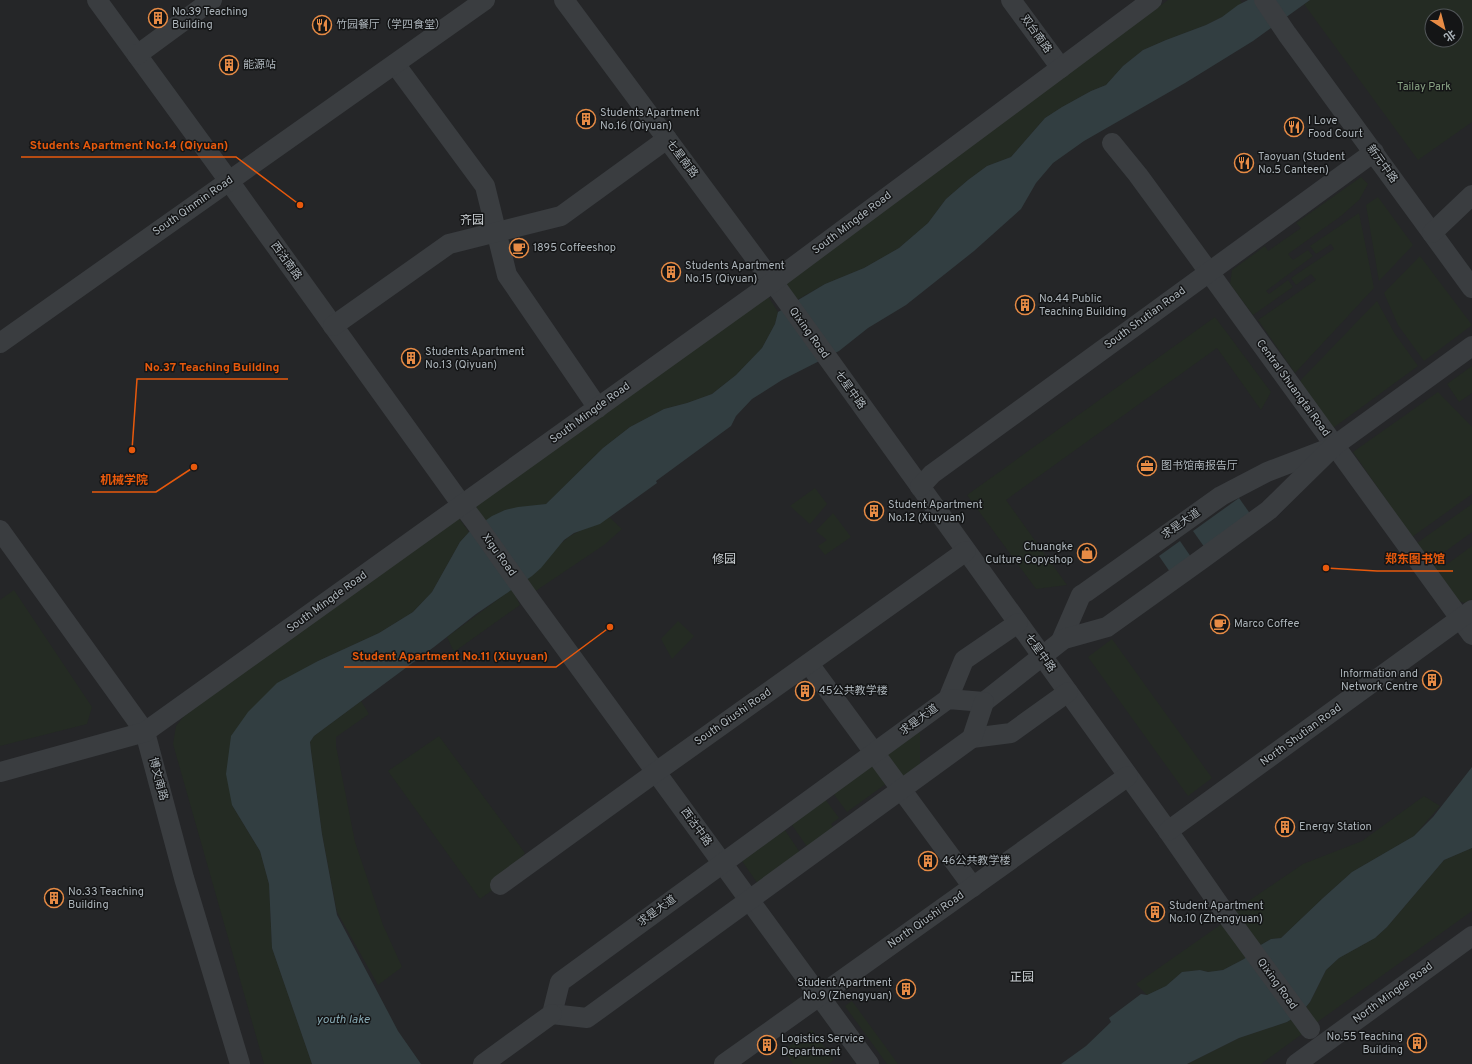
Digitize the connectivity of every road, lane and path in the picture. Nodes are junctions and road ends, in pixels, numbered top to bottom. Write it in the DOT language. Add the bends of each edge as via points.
graph roads {
  1 [pos="97,0"];
  2 [pos="212,0"];
  3 [pos="485,0"];
  4 [pos="564,0"];
  5 [pos="1011,0"];
  6 [pos="1152,0"];
  7 [pos="1264,0"];
  8 [pos="1273,0"];
  9 [pos="1282,19"];
  10 [pos="137,55"];
  11 [pos="395,64"];
  12 [pos="1061,68"];
  13 [pos="667,139"];
  14 [pos="1112,143"];
  15 [pos="1374,152"];
  16 [pos="229,181"];
  17 [pos="1472,195"];
  18 [pos="1435,230"];
  19 [pos="496,232"];
  20 [pos="1209,272"];
  21 [pos="1472,275"];
  22 [pos="773,282"];
  23 [pos="1472,288"];
  24 [pos="785,299"];
  25 [pos="333,326"];
  26 [pos="0,343"];
  27 [pos="1472,346"];
  28 [pos="834,367"];
  29 [pos="598,408"];
  30 [pos="1334,446"];
  31 [pos="920,487"];
  32 [pos="462,505"];
  33 [pos="475,522"];
  34 [pos="0,530"];
  35 [pos="966,551"];
  36 [pos="524,589"];
  37 [pos="1466,614"];
  38 [pos="1018,623"];
  39 [pos="1472,635"];
  40 [pos="1061,641"];
  41 [pos="1042,656"];
  42 [pos="809,664"];
  43 [pos="1068,692"];
  44 [pos="948,699"];
  45 [pos="984,702"];
  46 [pos="145,732"];
  47 [pos="972,738"];
  48 [pos="874,753"];
  49 [pos="0,772"];
  50 [pos="656,772"];
  51 [pos="1128,776"];
  52 [pos="901,789"];
  53 [pos="1168,831"];
  54 [pos="723,863"];
  55 [pos="500,885"];
  56 [pos="973,887"];
  57 [pos="750,900"];
  58 [pos="1472,936"];
  59 [pos="1245,939"];
  60 [pos="820,996"];
  61 [pos="552,1014"];
  62 [pos="1310,1029"];
  63 [pos="240,1064"];
  64 [pos="484,1064"];
  65 [pos="724,1064"];
  66 [pos="869,1064"];
  67 [pos="1296,1064"];
  1 -- 10 [label="street, 西沽南路"];
  2 -- 10 [label="street"];
  3 -- 11 [label="street, South Qinmin Road"];
  4 -- 13 [label="street, 七星南路"];
  5 -- 12 [label="street, 双台南路"];
  6 -- 12 [label="street, South Mingde Road"];
  7 -- 9 [label="street"];
  8 -- 9 [label="street"];
  9 -- 15 [label="street, 新元中路" via="1287,34"];
  9 -- 18 [label="street, 新元中路"];
  10 -- 16 [label="street, 西沽南路"];
  11 -- 16 [label="street, South Qinmin Road"];
  11 -- 19 [label="street" via="485,186"];
  12 -- 22 [label="street, South Mingde Road"];
  13 -- 19 [label="street" via="561,216"];
  13 -- 22 [label="street, 七星南路"];
  14 -- 20 [label="street, Central Shuangtai Road"];
  15 -- 18 [label="street, 新元中路"];
  15 -- 20 [label="street, South Shutian Road"];
  16 -- 25 [label="street, 西沽南路"];
  16 -- 26 [label="street, South Qinmin Road"];
  17 -- 18 [label="street"];
  18 -- 21 [label="street, 新元中路"];
  18 -- 23 [label="street, 新元中路"];
  19 -- 25 [label="street" via="449,244"];
  19 -- 29 [label="street" via="507,275"];
  20 -- 30 [label="street, Central Shuangtai Road"];
  20 -- 31 [label="street, South Shutian Road" via="932,474"];
  22 -- 24 [label="street, 七星南路"];
  22 -- 29 [label="street, South Mingde Road"];
  24 -- 28 [label="street, Qixing Road"];
  25 -- 32 [label="street, 西沽南路"];
  27 -- 30 [label="street, 求是大道"];
  28 -- 31 [label="street, 七星中路"];
  29 -- 32 [label="street, South Mingde Road"];
  30 -- 37 [label="street, Central Shuangtai Road"];
  30 -- 40 [label="street, 求是大道" via="1269,510 1107,627"];
  30 -- 40 [label="street, 求是大道" via="1268,472 1221,496 1092,587 1081,595"];
  31 -- 35 [label="street, 七星中路"];
  32 -- 33 [label="street, 西沽南路"];
  32 -- 46 [label="street, South Mingde Road"];
  33 -- 36 [label="street, Xigu Road"];
  34 -- 46 [label="street, 博文南路"];
  35 -- 38 [label="street, 七星中路"];
  35 -- 42 [label="street, South Qiushi Road"];
  36 -- 50 [label="street, 西沽中路"];
  37 -- 39 [label="street, Central Shuangtai Road"];
  37 -- 53 [label="street, North Shutian Road"];
  38 -- 41 [label="street, 七星中路"];
  38 -- 44 [label="street" via="964,660"];
  40 -- 41 [label="street, 求是大道"];
  41 -- 43 [label="street, 七星中路"];
  41 -- 45 [label="street, 求是大道"];
  42 -- 48 [label="street"];
  42 -- 50 [label="street, South Qiushi Road"];
  43 -- 47 [label="street" via="1011,733"];
  43 -- 51 [label="street, 七星中路"];
  44 -- 45 [label="street, 求是大道"];
  44 -- 48 [label="street, 求是大道"];
  45 -- 47 [label="street"];
  46 -- 49 [label="street, South Mingde Road"];
  46 -- 63 [label="street, 博文南路" via="184,878"];
  47 -- 52 [label="street"];
  48 -- 52 [label="street"];
  48 -- 54 [label="street, 求是大道"];
  50 -- 54 [label="street, 西沽中路"];
  50 -- 55 [label="street, South Qiushi Road"];
  51 -- 53 [label="street, 七星中路"];
  51 -- 56 [label="street, North Qiushi Road"];
  52 -- 56 [label="street"];
  52 -- 57 [label="street"];
  53 -- 59 [label="street, 七星中路"];
  54 -- 57 [label="street, 西沽中路"];
  54 -- 61 [label="street, 求是大道" via="560,982"];
  56 -- 60 [label="street, North Qiushi Road"];
  57 -- 60 [label="street, 西沽中路"];
  57 -- 61 [label="street" via="587,1018"];
  58 -- 67 [label="street, North Mingde Road"];
  59 -- 62 [label="street, Qixing Road"];
  60 -- 65 [label="street, North Qiushi Road"];
  60 -- 66 [label="street, 西沽中路"];
  61 -- 64 [label="street"];
}
